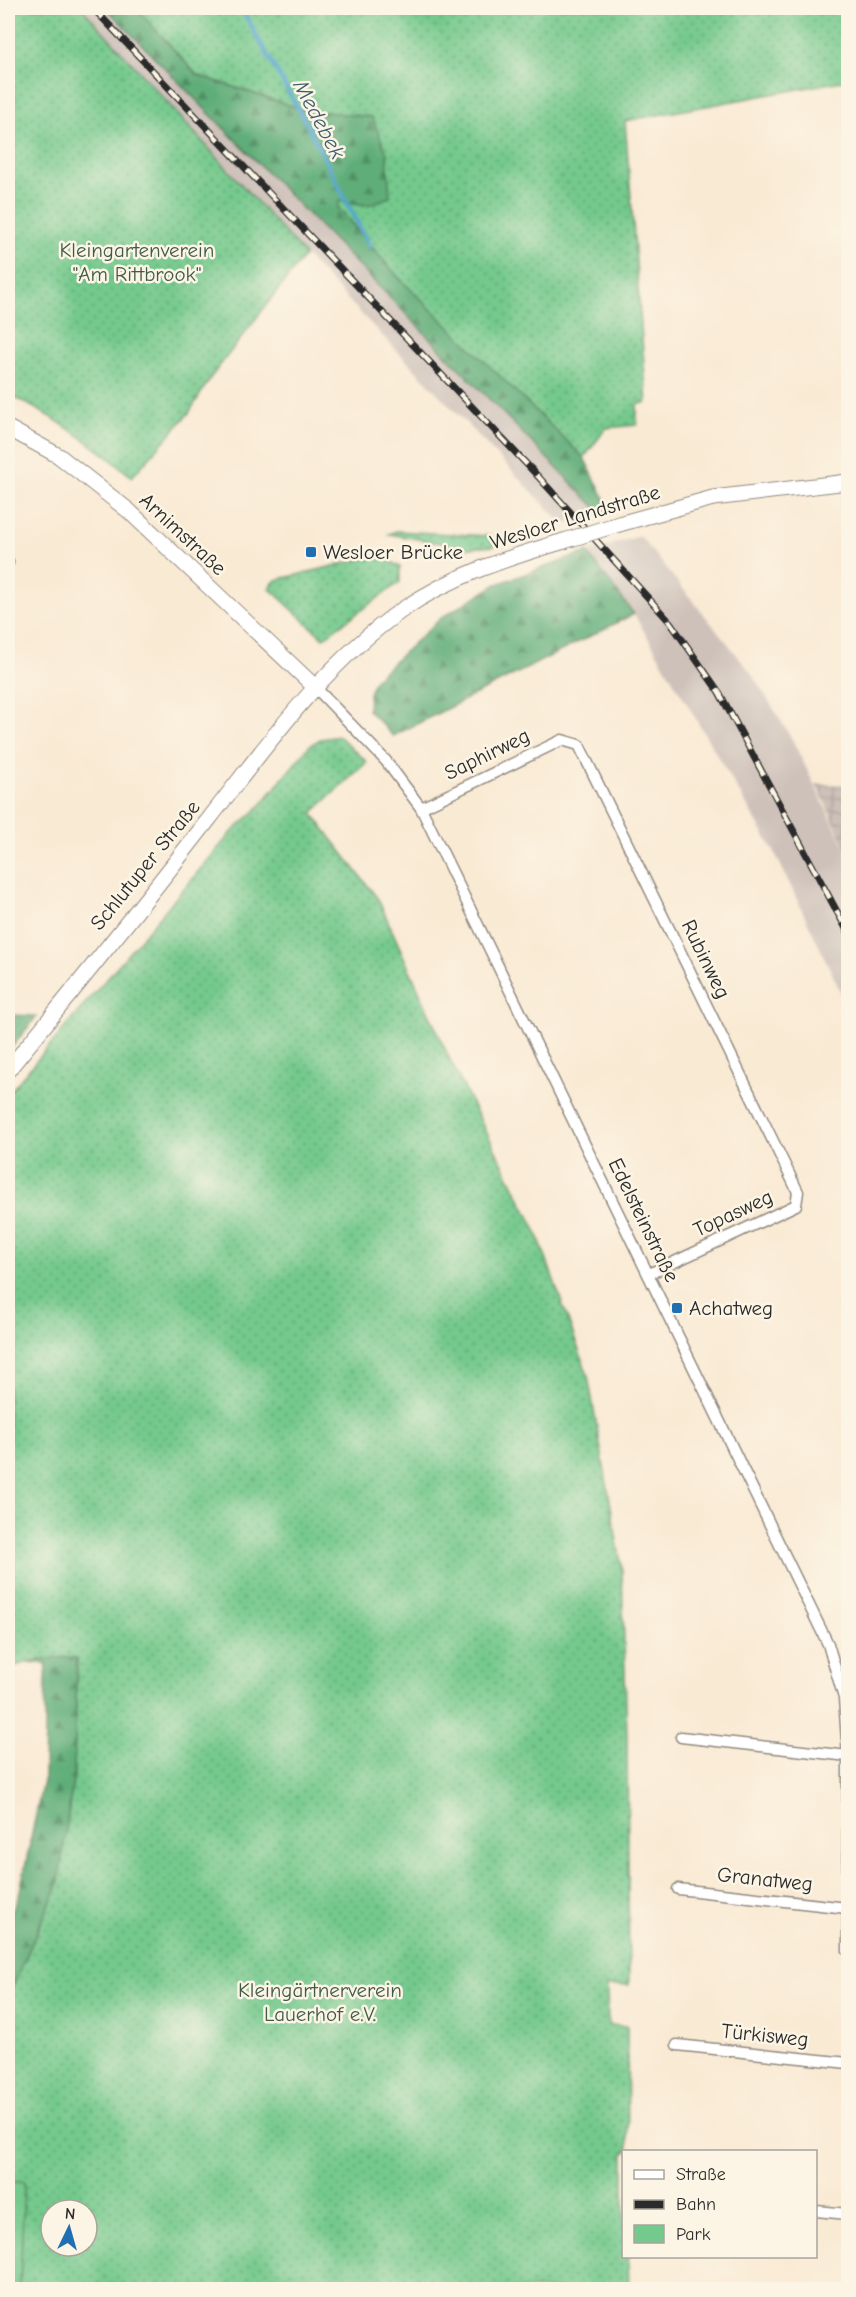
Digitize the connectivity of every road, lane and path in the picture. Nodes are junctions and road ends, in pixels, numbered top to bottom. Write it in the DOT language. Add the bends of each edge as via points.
graph roads {
  1 [pos="8,428"];
  2 [pos="849,482"];
  3 [pos="316,688"];
  4 [pos="570,740"];
  5 [pos="421,808"];
  6 [pos="8,1070"];
  7 [pos="798,1200"];
  8 [pos="649,1274"];
  9 [pos="681,1737"];
  10 [pos="848,1756"];
  11 [pos="678,1889"];
  12 [pos="847,1908"];
  13 [pos="849,1951"];
  14 [pos="677,2045"];
  15 [pos="849,2062"];
  16 [pos="817,2211"];
  17 [pos="849,2214"];
  1 -- 3 [label="main road, Arnimstraße" via="59,456 129,511"];
  2 -- 3 [label="main road, Wesloer Landstraße, bridge" via="712,498 510,558 445,583 401,610"];
  3 -- 5 [label="street, Edelsteinstraße" via="386,760"];
  3 -- 6 [label="main road, Schlutuper Straße" via="282,722"];
  4 -- 5 [label="street, Saphirweg" via="562,740"];
  4 -- 7 [label="street, Rubinweg" via="579,745 798,1192"];
  5 -- 8 [label="street, Edelsteinstraße"];
  7 -- 8 [label="street, Topasweg" via="796,1205"];
  8 -- 10 [label="street, Edelsteinstraße" via="828,1644 843,1689"];
  9 -- 10 [label="street"];
  10 -- 12 [label="street, Edelsteinstraße"];
  11 -- 12 [label="street, Granatweg"];
  12 -- 13 [label="street, Edelsteinstraße"];
  14 -- 15 [label="street, Türkisweg"];
  16 -- 17 [label="street"];
}
